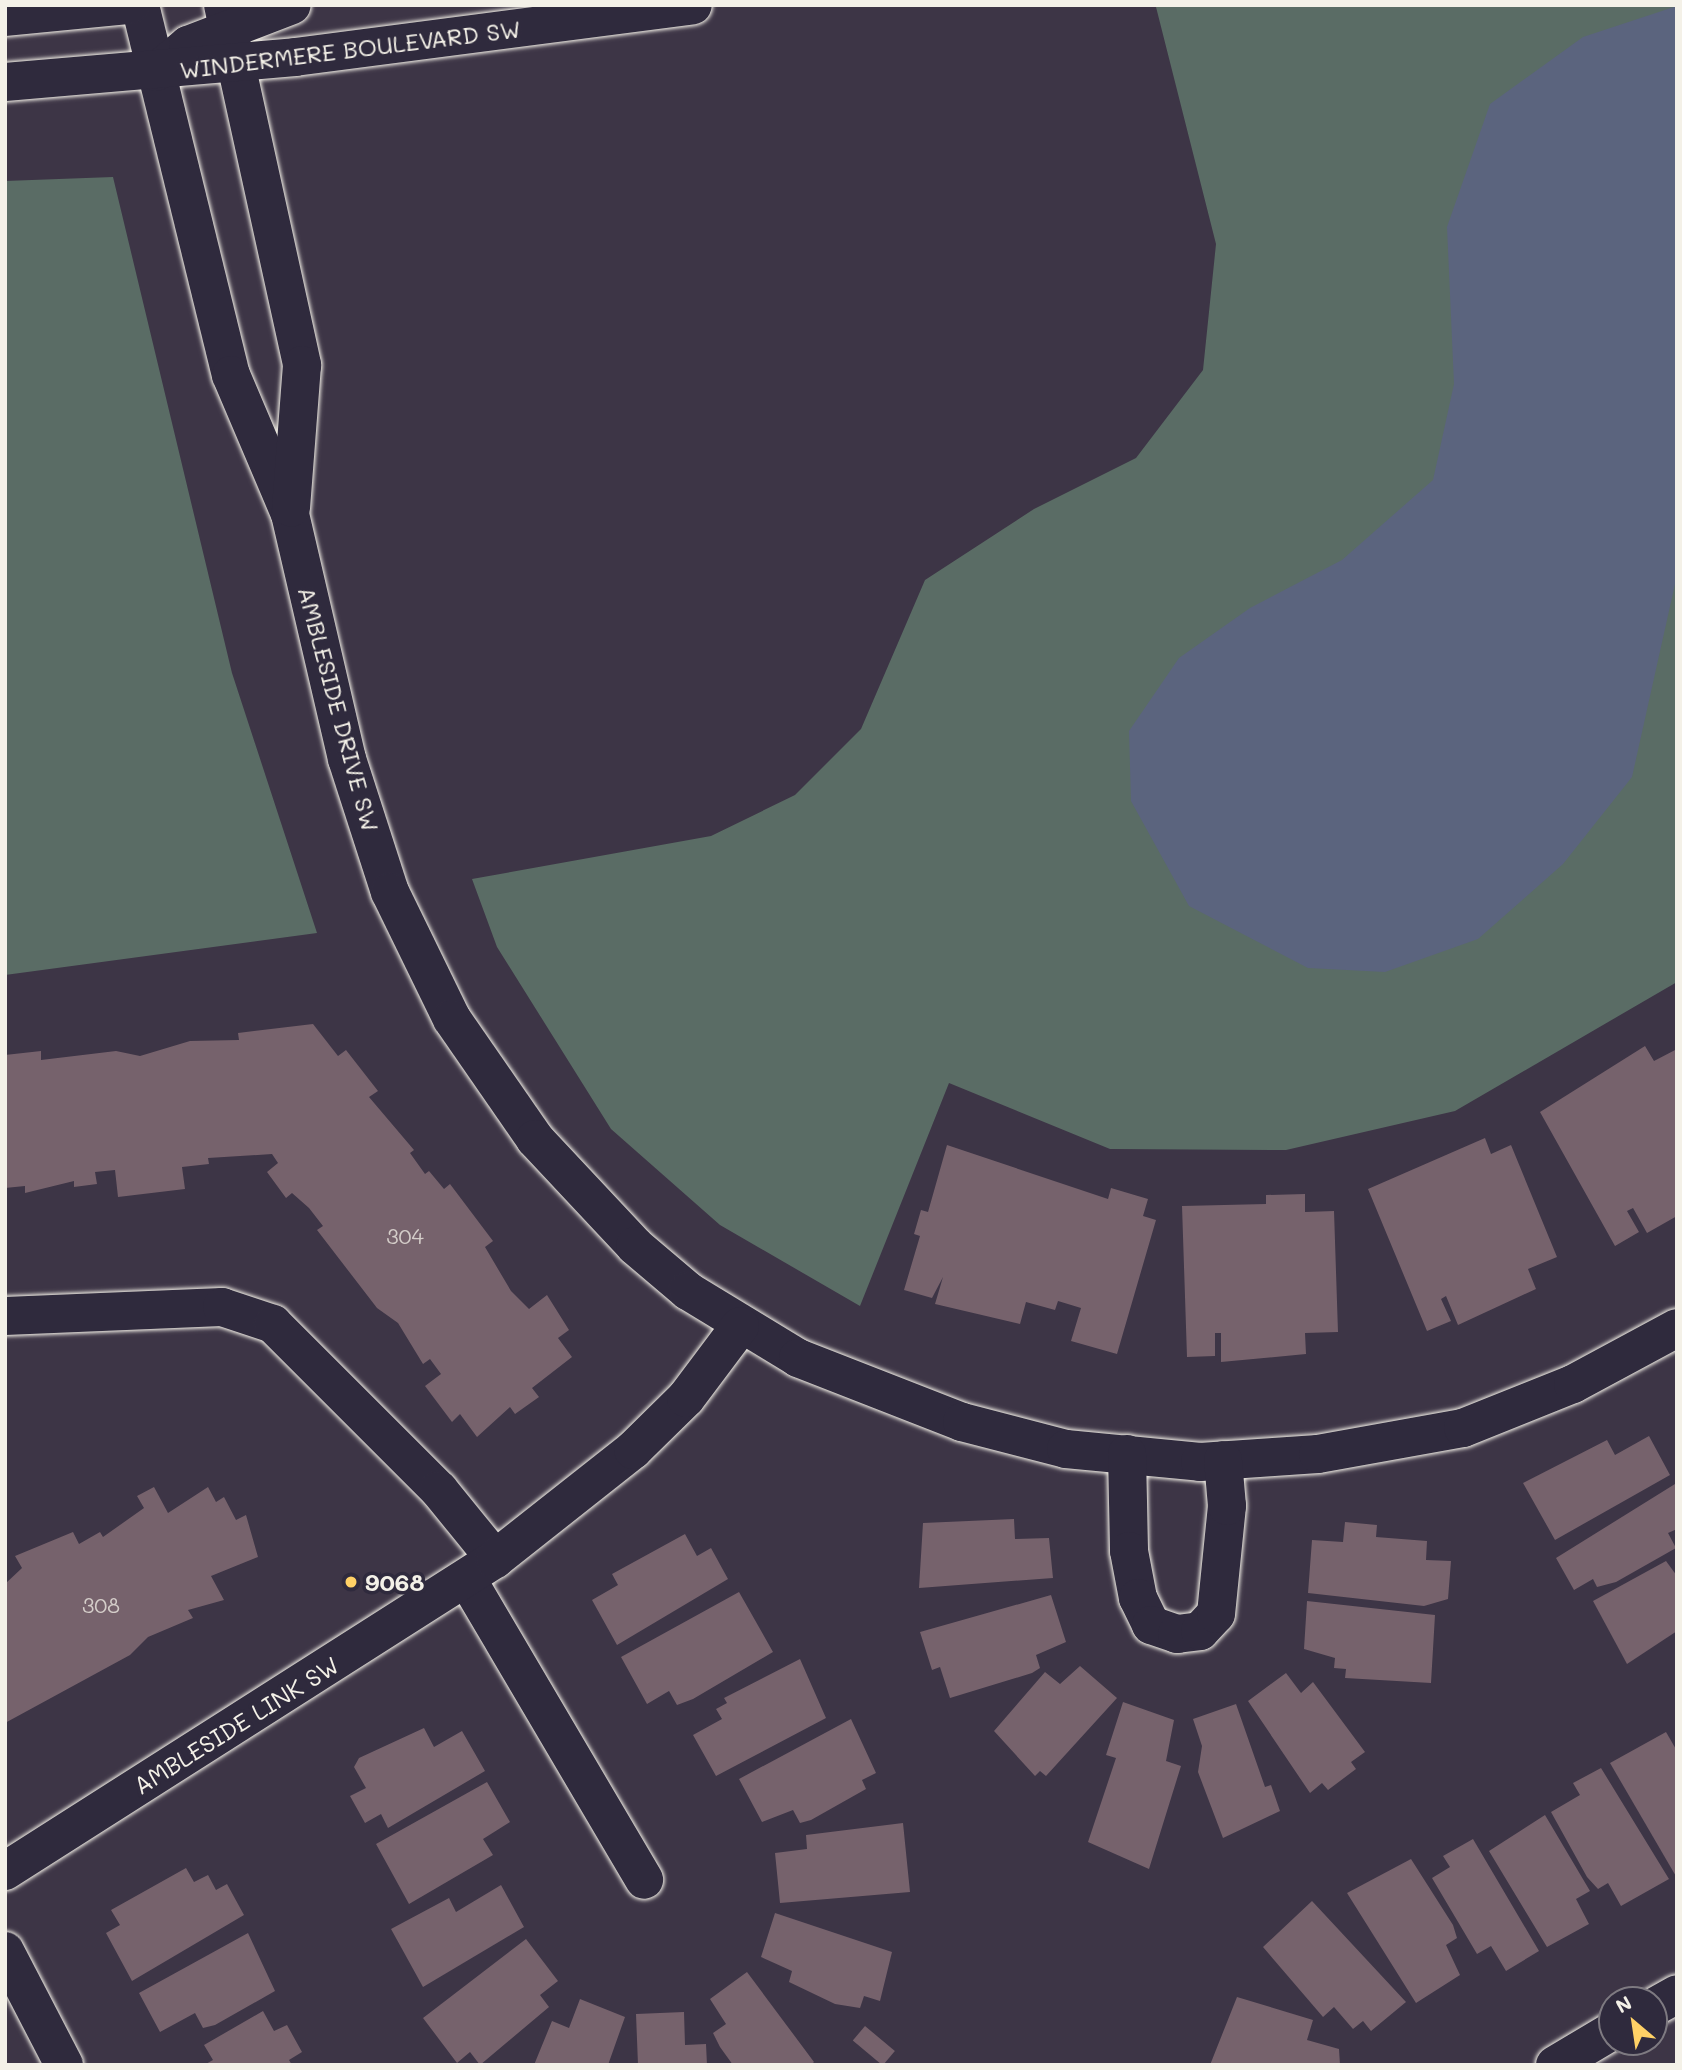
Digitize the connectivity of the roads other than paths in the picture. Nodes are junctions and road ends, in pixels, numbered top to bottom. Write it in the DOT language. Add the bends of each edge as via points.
graph roads {
  1 [pos="129,5"];
  2 [pos="140,5"];
  3 [pos="292,5"];
  4 [pos="693,5"];
  5 [pos="225,15"];
  6 [pos="5,18"];
  7 [pos="240,63"];
  8 [pos="156,72"];
  9 [pos="5,82"];
  10 [pos="290,514"];
  11 [pos="5,1316"];
  12 [pos="740,1326"];
  13 [pos="1676,1331"];
  14 [pos="1127,1454"];
  15 [pos="1223,1460"];
  16 [pos="481,1569"];
  17 [pos="5,1871"];
  18 [pos="645,1880"];
  19 [pos="5,1951"];
  20 [pos="1598,2039"];
  21 [pos="64,2065"];
  22 [pos="1555,2065"];
  1 -- 6 [label="street"];
  2 -- 8 [label="street, AMBLESIDE DRIVE SW"];
  3 -- 5 [label="street"];
  4 -- 7 [label="street, WINDERMERE BOULEVARD SW"];
  5 -- 7 [label="street, AMBLESIDE DRIVE SW"];
  5 -- 8 [label="street"];
  7 -- 8 [label="street, WINDERMERE BOULEVARD SW"];
  7 -- 10 [label="street, AMBLESIDE DRIVE SW" via="302,365"];
  8 -- 9 [label="street, WINDERMERE BOULEVARD SW"];
  8 -- 10 [label="street, AMBLESIDE DRIVE SW" via="231,375"];
  10 -- 12 [label="street, AMBLESIDE DRIVE SW" via="347,760 390,891 452,1019 535,1139 635,1246"];
  11 -- 16 [label="street" via="222,1307 273,1324 439,1490"];
  12 -- 14 [label="street, AMBLESIDE DRIVE SW" via="797,1358 962,1422 1066,1449"];
  12 -- 16 [label="street, AMBLESIDE LINK SW" via="686,1398 634,1450"];
  13 -- 15 [label="street, AMBLESIDE DRIVE SW" via="1573,1384 1463,1428 1318,1454"];
  14 -- 15 [label="street, AMBLESIDE DRIVE SW"];
  14 -- 15 [label="street" via="1129,1551 1138,1598 1151,1625 1177,1634 1200,1631 1216,1614 1227,1506"];
  16 -- 17 [label="street, AMBLESIDE LINK SW"];
  16 -- 18 [label="street"];
  19 -- 21 [label="street"];
  20 -- 22 [label="street"];
}
